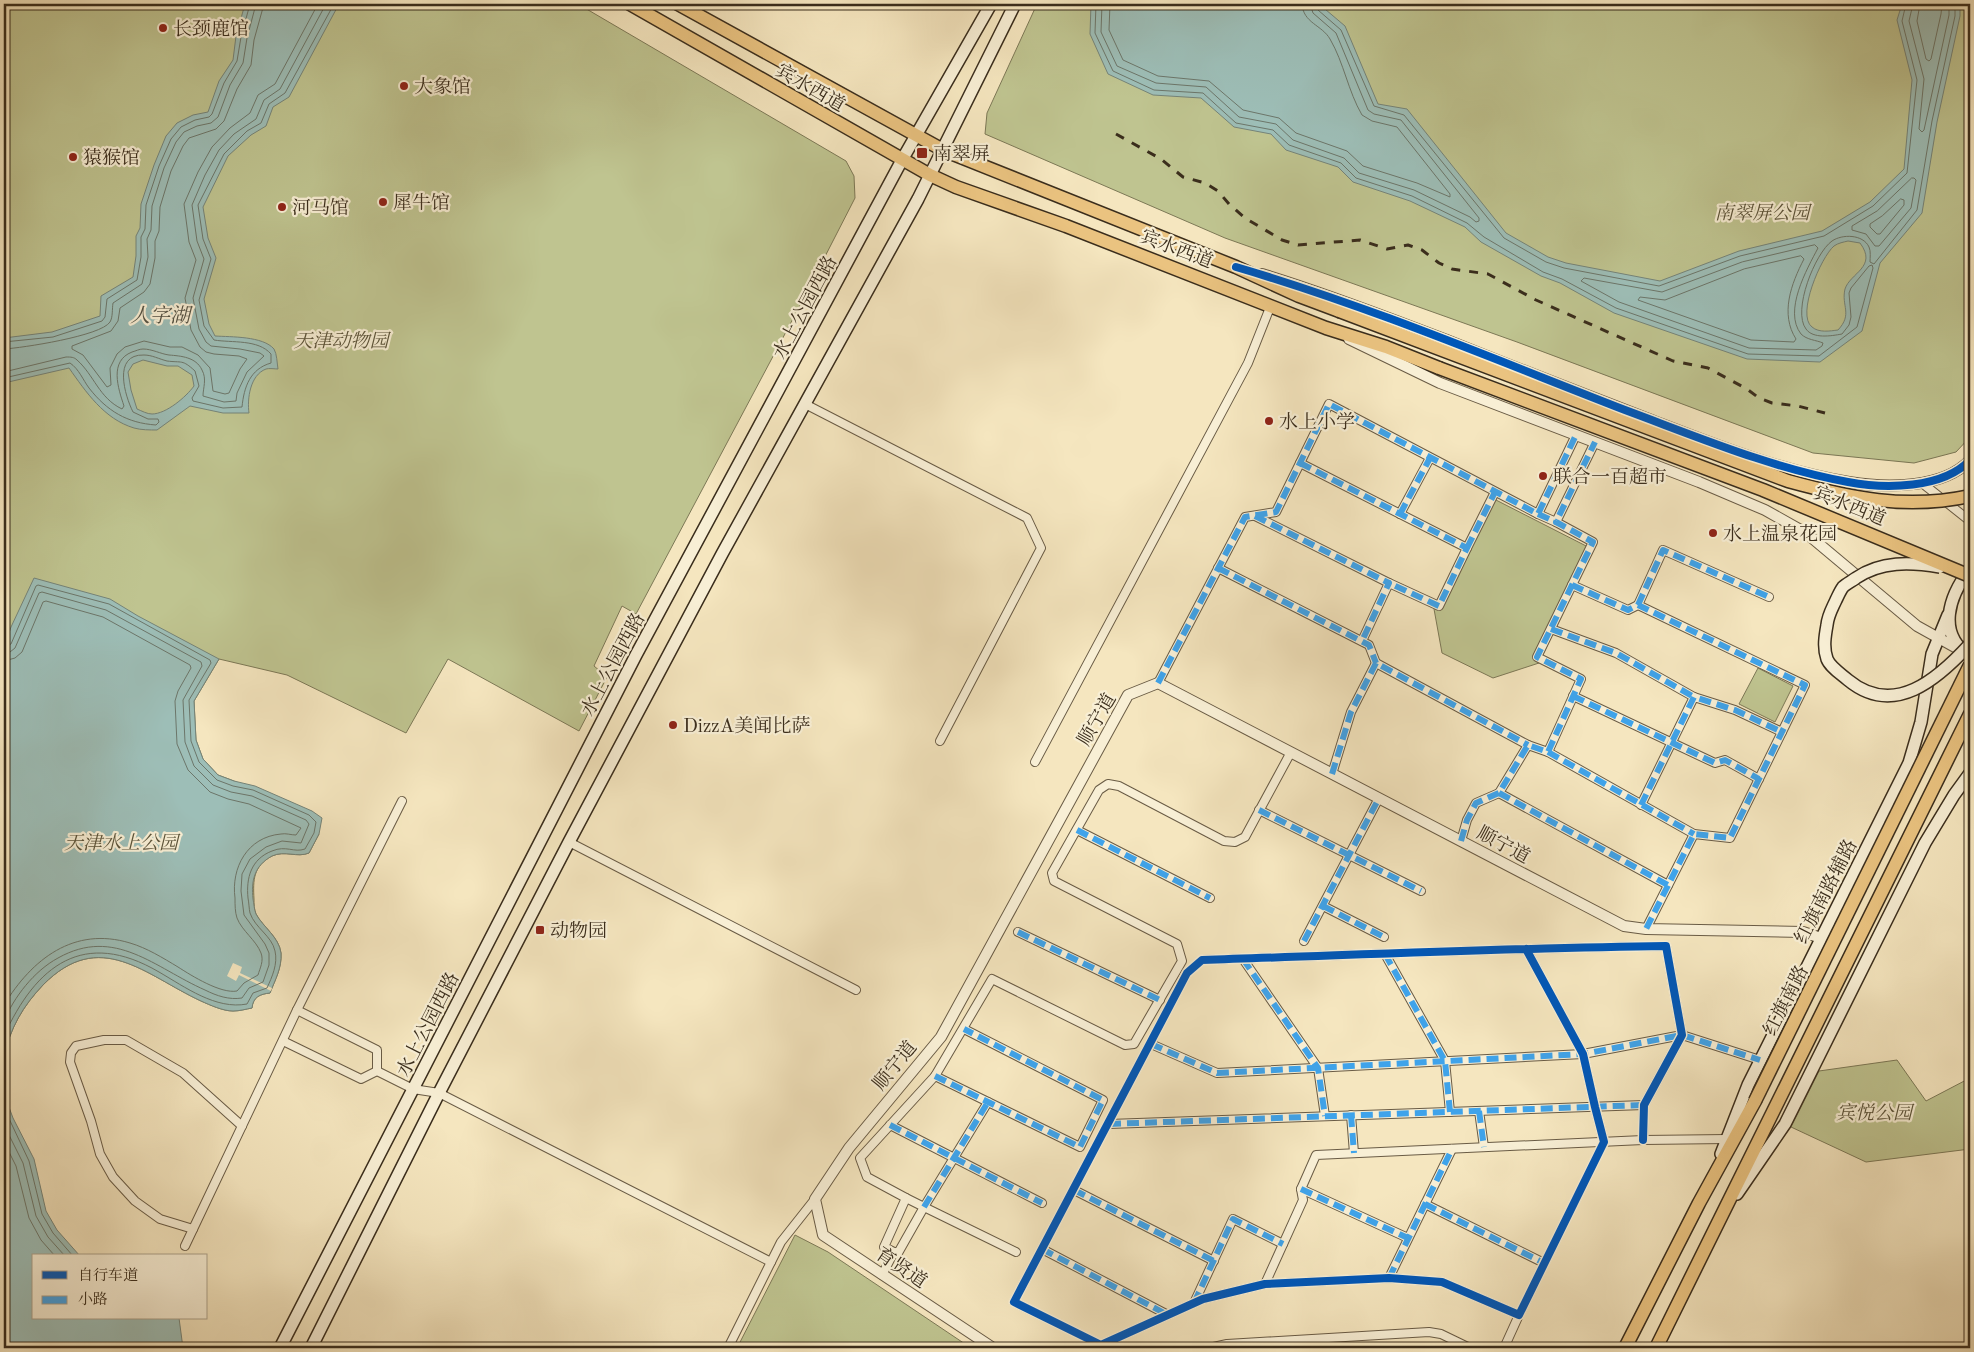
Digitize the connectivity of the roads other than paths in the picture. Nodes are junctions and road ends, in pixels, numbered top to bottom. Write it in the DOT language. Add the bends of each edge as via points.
graph roads {
  1 [pos="630,4"];
  2 [pos="678,4"];
  3 [pos="991,4"];
  4 [pos="1015,4"];
  5 [pos="916,135"];
  6 [pos="943,150"];
  7 [pos="902,160"];
  8 [pos="930,176"];
  9 [pos="1236,267"];
  10 [pos="1271,305"];
  11 [pos="1326,328"];
  12 [pos="805,404"];
  13 [pos="1576,435"];
  14 [pos="1595,442"];
  15 [pos="1430,458"];
  16 [pos="1970,460"];
  17 [pos="1300,463"];
  18 [pos="1922,483"];
  19 [pos="1494,492"];
  20 [pos="1970,496"];
  21 [pos="1400,514"];
  22 [pos="1538,514"];
  23 [pos="1254,516"];
  24 [pos="1556,522"];
  25 [pos="1970,522"];
  26 [pos="1467,548"];
  27 [pos="1218,568"];
  28 [pos="1967,570"];
  29 [pos="1389,583"];
  30 [pos="1572,585"];
  31 [pos="1769,597"];
  32 [pos="1638,605"];
  33 [pos="1948,615"];
  34 [pos="1551,629"];
  35 [pos="1938,637"];
  36 [pos="1362,641"];
  37 [pos="1968,651"];
  38 [pos="1376,663"];
  39 [pos="1970,665"];
  40 [pos="1158,683"];
  41 [pos="1573,696"];
  42 [pos="1694,697"];
  43 [pos="1970,714"];
  44 [pos="1782,732"];
  45 [pos="940,741"];
  46 [pos="1672,742"];
  47 [pos="1528,744"];
  48 [pos="1291,752"];
  49 [pos="1548,752"];
  50 [pos="1035,762"];
  51 [pos="1970,772"];
  52 [pos="1332,774"];
  53 [pos="1759,779"];
  54 [pos="1499,793"];
  55 [pos="1379,798"];
  56 [pos="402,801"];
  57 [pos="1642,805"];
  58 [pos="1259,810"];
  59 [pos="1077,830"];
  60 [pos="1694,834"];
  61 [pos="1462,841"];
  62 [pos="569,842"];
  63 [pos="1349,855"];
  64 [pos="1668,885"];
  65 [pos="1421,891"];
  66 [pos="1210,898"];
  67 [pos="1323,906"];
  68 [pos="1646,929"];
  69 [pos="1018,932"];
  70 [pos="1384,937"];
  71 [pos="1821,938"];
  72 [pos="1304,941"];
  73 [pos="1526,949"];
  74 [pos="1385,954"];
  75 [pos="1243,959"];
  76 [pos="856,990"];
  77 [pos="1160,1000"];
  78 [pos="298,1010"];
  79 [pos="964,1029"];
  80 [pos="1682,1035"];
  81 [pos="283,1041"];
  82 [pos="1151,1044"];
  83 [pos="1584,1054"];
  84 [pos="1760,1060"];
  85 [pos="1445,1061"];
  86 [pos="1318,1068"];
  87 [pos="378,1071"];
  88 [pos="935,1076"];
  89 [pos="413,1089"];
  90 [pos="439,1093"];
  91 [pos="988,1102"];
  92 [pos="1644,1105"];
  93 [pos="1594,1107"];
  94 [pos="1480,1111"];
  95 [pos="1450,1112"];
  96 [pos="1351,1115"];
  97 [pos="1325,1116"];
  98 [pos="1109,1124"];
  99 [pos="890,1125"];
  100 [pos="242,1126"];
  101 [pos="1727,1139"];
  102 [pos="1643,1140"];
  103 [pos="1604,1142"];
  104 [pos="1484,1147"];
  105 [pos="1452,1149"];
  106 [pos="1354,1153"];
  107 [pos="955,1158"];
  108 [pos="1301,1189"];
  109 [pos="1074,1190"];
  110 [pos="906,1198"];
  111 [pos="815,1199"];
  112 [pos="1042,1203"];
  113 [pos="1699,1203"];
  114 [pos="1425,1204"];
  115 [pos="924,1207"];
  116 [pos="1722,1216"];
  117 [pos="193,1229"];
  118 [pos="1408,1238"];
  119 [pos="1284,1244"];
  120 [pos="185,1246"];
  121 [pos="1042,1249"];
  122 [pos="894,1252"];
  123 [pos="1016,1252"];
  124 [pos="1214,1261"];
  125 [pos="771,1262"];
  126 [pos="1544,1263"];
  127 [pos="882,1275"];
  128 [pos="1389,1278"];
  129 [pos="1265,1284"];
  130 [pos="1194,1303"];
  131 [pos="1168,1315"];
  132 [pos="1519,1315"];
  133 [pos="280,1348"];
  134 [pos="311,1348"];
  135 [pos="728,1348"];
  136 [pos="993,1348"];
  137 [pos="1210,1348"];
  138 [pos="1470,1348"];
  139 [pos="1504,1348"];
  140 [pos="1625,1348"];
  141 [pos="1656,1348"];
  1 -- 7 [label="main road, 宾水西道"];
  2 -- 5 [label="main road, 宾水西道"];
  3 -- 5 [label="main road, 水上公园西路"];
  4 -- 6 [label="main road"];
  5 -- 6 [label="main road, 宾水西道"];
  5 -- 7 [label="main road, 水上公园西路"];
  6 -- 8 [label="main road"];
  6 -- 9 [label="main road, 宾水西道"];
  7 -- 8 [label="main road, 宾水西道"];
  7 -- 89 [label="main road, 水上公园西路" via="636,655"];
  8 -- 10 [label="main road, 宾水西道"];
  8 -- 12 [label="main road"];
  9 -- 18 [label="street" via="1298,285 1690,435 1809,474 1850,482 1906,486"];
  9 -- 20 [label="main road, 宾水西道, bridge" via="1299,296 1788,482 1893,503 1932,503"];
  10 -- 11 [label="main road, 宾水西道"];
  10 -- 50 [label="street" via="1248,363"];
  11 -- 13 [label="street" via="1440,383"];
  11 -- 28 [label="main road, 宾水西道, bridge" via="1386,347"];
  12 -- 45 [label="street" via="1027,518 1041,548"];
  12 -- 62 [label="main road"];
  13 -- 14 [label="street"];
  13 -- 22 [label="street"];
  14 -- 24 [label="street"];
  14 -- 35 [label="street" via="1699,482 1782,519 1806,533 1917,626"];
  15 -- 17 [label="street" via="1328,404"];
  15 -- 19 [label="street"];
  15 -- 21 [label="street"];
  16 -- 18 [label="street" via="1964,467 1939,479"];
  17 -- 21 [label="street"];
  17 -- 23 [label="street" via="1276,512"];
  18 -- 25 [label="street"];
  19 -- 22 [label="street"];
  19 -- 26 [label="street"];
  21 -- 26 [label="street"];
  22 -- 24 [label="street"];
  23 -- 27 [label="street" via="1245,518"];
  23 -- 29 [label="street"];
  24 -- 30 [label="street" via="1593,542"];
  26 -- 29 [label="street" via="1438,606"];
  27 -- 36 [label="street"];
  27 -- 40 [label="street"];
  28 -- 33 [label="main road, 红旗南路辅路"];
  28 -- 37 [label="main road, bridge" via="1894,563 1866,571 1844,587 1828,616 1824,645 1827,660 1859,689 1881,695 1906,693 1926,685"];
  29 -- 36 [label="street"];
  30 -- 32 [label="street" via="1628,610"];
  30 -- 34 [label="street"];
  31 -- 32 [label="street" via="1662,550"];
  32 -- 44 [label="street" via="1806,685"];
  33 -- 35 [label="main road, 红旗南路辅路"];
  33 -- 37 [label="main road" via="1949,629"];
  34 -- 41 [label="street" via="1537,657 1581,680"];
  34 -- 42 [label="street" via="1616,653"];
  35 -- 37 [label="street"];
  35 -- 71 [label="main road, 红旗南路辅路" via="1909,764"];
  36 -- 38 [label="street" via="1369,645"];
  38 -- 47 [label="street"];
  38 -- 52 [label="street" via="1351,712"];
  39 -- 113 [label="main road, 红旗南路, bridge" via="1755,1101"];
  40 -- 48 [label="street, 顺宁道"];
  40 -- 111 [label="street, 顺宁道" via="1128,695 941,1037 849,1148"];
  41 -- 46 [label="street"];
  41 -- 49 [label="street"];
  42 -- 44 [label="street" via="1735,710"];
  42 -- 46 [label="street"];
  43 -- 116 [label="main road, 红旗南路"];
  44 -- 53 [label="street"];
  46 -- 53 [label="street" via="1715,763 1725,760"];
  46 -- 57 [label="street"];
  47 -- 49 [label="street"];
  47 -- 54 [label="street"];
  48 -- 52 [label="street, 顺宁道"];
  48 -- 58 [label="street"];
  49 -- 57 [label="street"];
  51 -- 116 [label="main road" via="1925,843 1785,1124"];
  52 -- 55 [label="street, 顺宁道"];
  53 -- 60 [label="street" via="1730,838"];
  54 -- 61 [label="street" via="1476,803"];
  54 -- 64 [label="street"];
  55 -- 61 [label="street, 顺宁道"];
  55 -- 63 [label="street"];
  56 -- 78 [label="street"];
  57 -- 60 [label="street"];
  58 -- 59 [label="street" via="1245,837 1235,842 1224,841 1119,786 1108,784 1099,790"];
  58 -- 63 [label="street"];
  59 -- 66 [label="street"];
  59 -- 77 [label="street" via="1052,873 1054,881 1177,944 1182,961"];
  60 -- 64 [label="street"];
  61 -- 68 [label="street, 顺宁道" via="1624,926"];
  62 -- 76 [label="street"];
  62 -- 90 [label="main road"];
  63 -- 65 [label="street"];
  63 -- 67 [label="street"];
  64 -- 68 [label="street"];
  67 -- 70 [label="street"];
  67 -- 72 [label="street"];
  68 -- 71 [label="street, 顺宁道" via="1803,932"];
  69 -- 77 [label="street"];
  71 -- 84 [label="main road, 红旗南路辅路"];
  73 -- 74 [label="street"];
  73 -- 80 [label="street" via="1666,946"];
  73 -- 83 [label="street"];
  74 -- 75 [label="street"];
  74 -- 85 [label="street"];
  75 -- 82 [label="street" via="1202,960 1188,973"];
  75 -- 86 [label="street"];
  77 -- 79 [label="street" via="1134,1044 1125,1045 992,979"];
  78 -- 81 [label="street"];
  78 -- 87 [label="street" via="377,1050"];
  79 -- 88 [label="street"];
  79 -- 91 [label="street" via="1103,1100 1080,1147"];
  80 -- 83 [label="street"];
  80 -- 84 [label="street"];
  80 -- 92 [label="street"];
  81 -- 87 [label="street" via="361,1079"];
  81 -- 100 [label="street"];
  82 -- 86 [label="street" via="1217,1073"];
  82 -- 98 [label="street"];
  83 -- 85 [label="street"];
  83 -- 93 [label="street"];
  84 -- 101 [label="main road, 红旗南路辅路"];
  85 -- 86 [label="street"];
  85 -- 95 [label="street"];
  86 -- 97 [label="street"];
  87 -- 89 [label="street"];
  88 -- 91 [label="street"];
  88 -- 99 [label="street"];
  89 -- 90 [label="street"];
  89 -- 133 [label="main road, 水上公园西路"];
  90 -- 125 [label="street"];
  90 -- 134 [label="main road"];
  91 -- 107 [label="street"];
  92 -- 93 [label="street"];
  92 -- 102 [label="street"];
  93 -- 94 [label="street"];
  93 -- 103 [label="street"];
  94 -- 95 [label="street"];
  94 -- 104 [label="street"];
  95 -- 96 [label="street"];
  96 -- 97 [label="street"];
  96 -- 106 [label="street"];
  97 -- 98 [label="street"];
  98 -- 109 [label="street"];
  99 -- 107 [label="street"];
  99 -- 110 [label="street" via="860,1158 867,1177"];
  100 -- 117 [label="street"];
  100 -- 117 [label="street" via="183,1073 126,1040 104,1040 76,1046 71,1053 70,1062 100,1154 113,1177 135,1201 160,1218"];
  101 -- 102 [label="street"];
  101 -- 113 [label="main road, 红旗南路辅路"];
  102 -- 103 [label="street"];
  103 -- 104 [label="street"];
  103 -- 126 [label="street"];
  104 -- 105 [label="street"];
  105 -- 106 [label="street"];
  105 -- 114 [label="street"];
  106 -- 108 [label="street" via="1316,1155"];
  107 -- 112 [label="street"];
  107 -- 115 [label="street"];
  108 -- 118 [label="street"];
  108 -- 119 [label="street" via="1303,1200"];
  109 -- 121 [label="street"];
  109 -- 124 [label="street"];
  110 -- 115 [label="street"];
  110 -- 122 [label="street" via="884,1247"];
  111 -- 125 [label="street, 顺宁道" via="781,1242"];
  111 -- 127 [label="street, 育贤道" via="823,1235"];
  113 -- 140 [label="main road, 红旗南路"];
  114 -- 118 [label="street"];
  114 -- 126 [label="street"];
  115 -- 122 [label="street" via="898,1253"];
  115 -- 123 [label="street"];
  116 -- 141 [label="main road, 红旗南路"];
  117 -- 120 [label="street"];
  118 -- 128 [label="street"];
  119 -- 124 [label="street" via="1233,1219"];
  119 -- 129 [label="street"];
  121 -- 131 [label="street"];
  121 -- 131 [label="street" via="1014,1302 1100,1345"];
  122 -- 127 [label="street"];
  124 -- 130 [label="street"];
  125 -- 135 [label="street, 顺宁道"];
  126 -- 132 [label="street"];
  127 -- 136 [label="street, 育贤道"];
  128 -- 129 [label="street"];
  128 -- 132 [label="street" via="1442,1282"];
  129 -- 130 [label="street"];
  130 -- 131 [label="street"];
  132 -- 139 [label="street"];
  137 -- 138 [label="street" via="1227,1344 1429,1332"];
}
